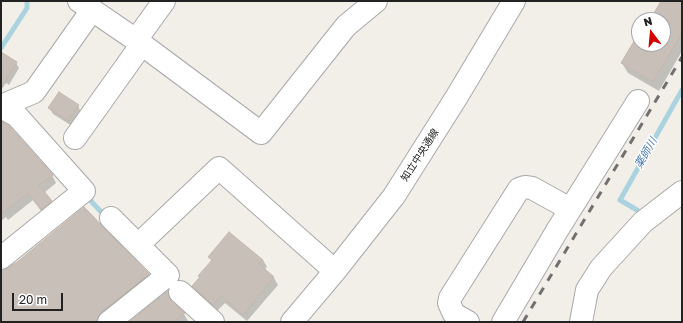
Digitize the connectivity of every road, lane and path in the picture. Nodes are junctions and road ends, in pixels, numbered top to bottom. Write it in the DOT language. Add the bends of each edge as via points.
graph roads {
  1 [pos="164,1"];
  2 [pos="376,1"];
  3 [pos="514,1"];
  4 [pos="86,6"];
  5 [pos="139,42"];
  6 [pos="638,102"];
  7 [pos="1,107"];
  8 [pos="76,138"];
  9 [pos="682,192"];
  10 [pos="570,209"];
  11 [pos="111,218"];
  12 [pos="138,245"];
  13 [pos="1,258"];
  14 [pos="335,271"];
  15 [pos="180,292"];
  16 [pos="109,322"];
  17 [pos="213,322"];
  18 [pos="292,322"];
  19 [pos="468,322"];
  20 [pos="503,322"];
  21 [pos="581,322"];
  1 -- 5 [label="street"];
  2 -- 5 [label="street" via="346,26 261,133"];
  3 -- 14 [label="street, 知立中央通線" via="394,196"];
  4 -- 5 [label="street"];
  4 -- 7 [label="street" via="34,92"];
  5 -- 8 [label="street"];
  6 -- 10 [label="street"];
  7 -- 13 [label="street" via="17,116 84,191"];
  9 -- 21 [label="street" via="643,222 601,268 587,290"];
  10 -- 19 [label="street" via="532,188 519,189 450,298 449,303 454,314"];
  10 -- 20 [label="street"];
  11 -- 12 [label="street"];
  12 -- 14 [label="street" via="219,168"];
  12 -- 16 [label="street" via="168,274"];
  14 -- 18 [label="street, 知立中央通線"];
  15 -- 17 [label="street"];
}
